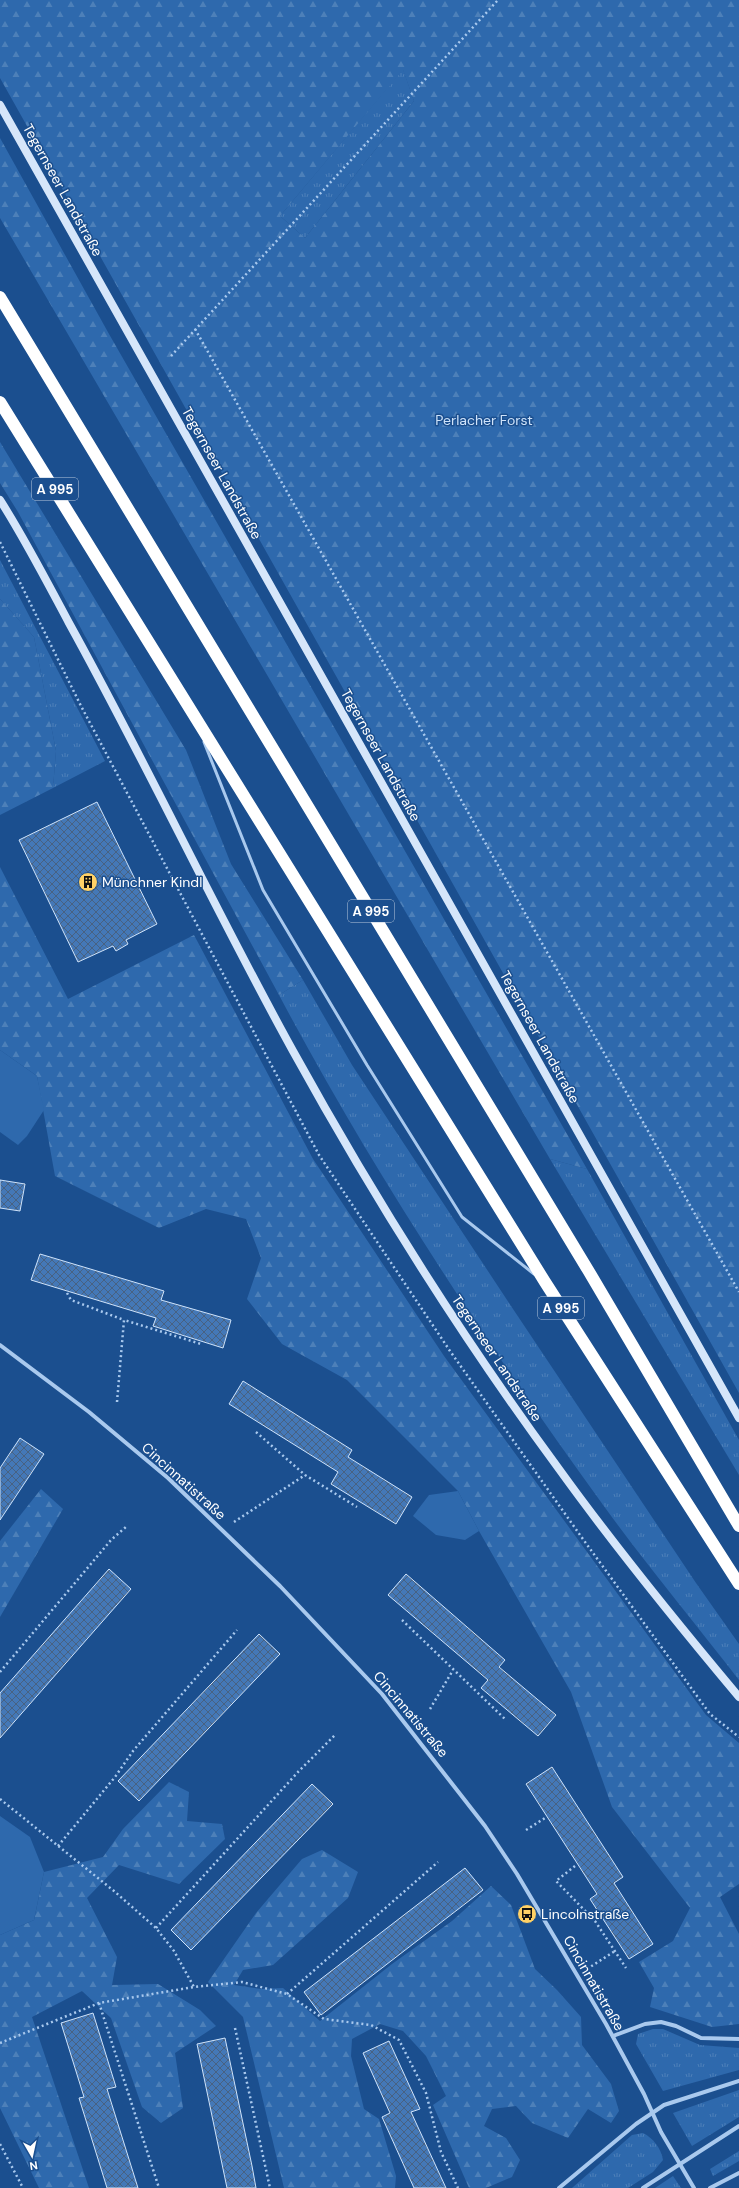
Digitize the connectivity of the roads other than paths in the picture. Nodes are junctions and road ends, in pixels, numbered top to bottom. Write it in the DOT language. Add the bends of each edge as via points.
graph roads {
  1 [pos="0,105"];
  2 [pos="0,297"];
  3 [pos="0,402"];
  4 [pos="0,500"];
  5 [pos="194,716"];
  6 [pos="545,1282"];
  7 [pos="0,1345"];
  8 [pos="739,1418"];
  9 [pos="739,1526"];
  10 [pos="739,1584"];
  11 [pos="739,1698"];
  12 [pos="613,2036"];
  13 [pos="739,2039"];
  14 [pos="739,2081"];
  15 [pos="653,2113"];
  16 [pos="739,2126"];
  17 [pos="681,2164"];
  18 [pos="739,2173"];
  19 [pos="559,2188"];
  20 [pos="643,2188"];
  21 [pos="694,2188"];
  22 [pos="710,2188"];
  1 -- 8 [label="main road, Tegernseer Landstraße"];
  2 -- 9 [label="highway, A 995" via="588,1270"];
  3 -- 5 [label="highway, A 995"];
  4 -- 11 [label="main road, Tegernseer Landstraße" via="108,694 293,1051 380,1203 456,1321 559,1470"];
  5 -- 6 [label="highway, A 995"];
  5 -- 6 [label="lane" via="263,890 371,1072 462,1217"];
  6 -- 10 [label="highway, A 995"];
  7 -- 12 [label="street, Cincinnatistraße" via="72,1399 168,1478 280,1586 382,1694 485,1826 517,1874"];
  12 -- 13 [label="street" via="644,2024 661,2022 701,2038"];
  12 -- 15 [label="street, Cincinnatistraße"];
  14 -- 15 [label="street" via="664,2105"];
  15 -- 17 [label="street, Cincinnatistraße" via="661,2132"];
  15 -- 19 [label="street" via="636,2124"];
  16 -- 17 [label="street"];
  17 -- 20 [label="street"];
  17 -- 21 [label="street, Cincinnatistraße"];
  18 -- 22 [label="street"];
}
